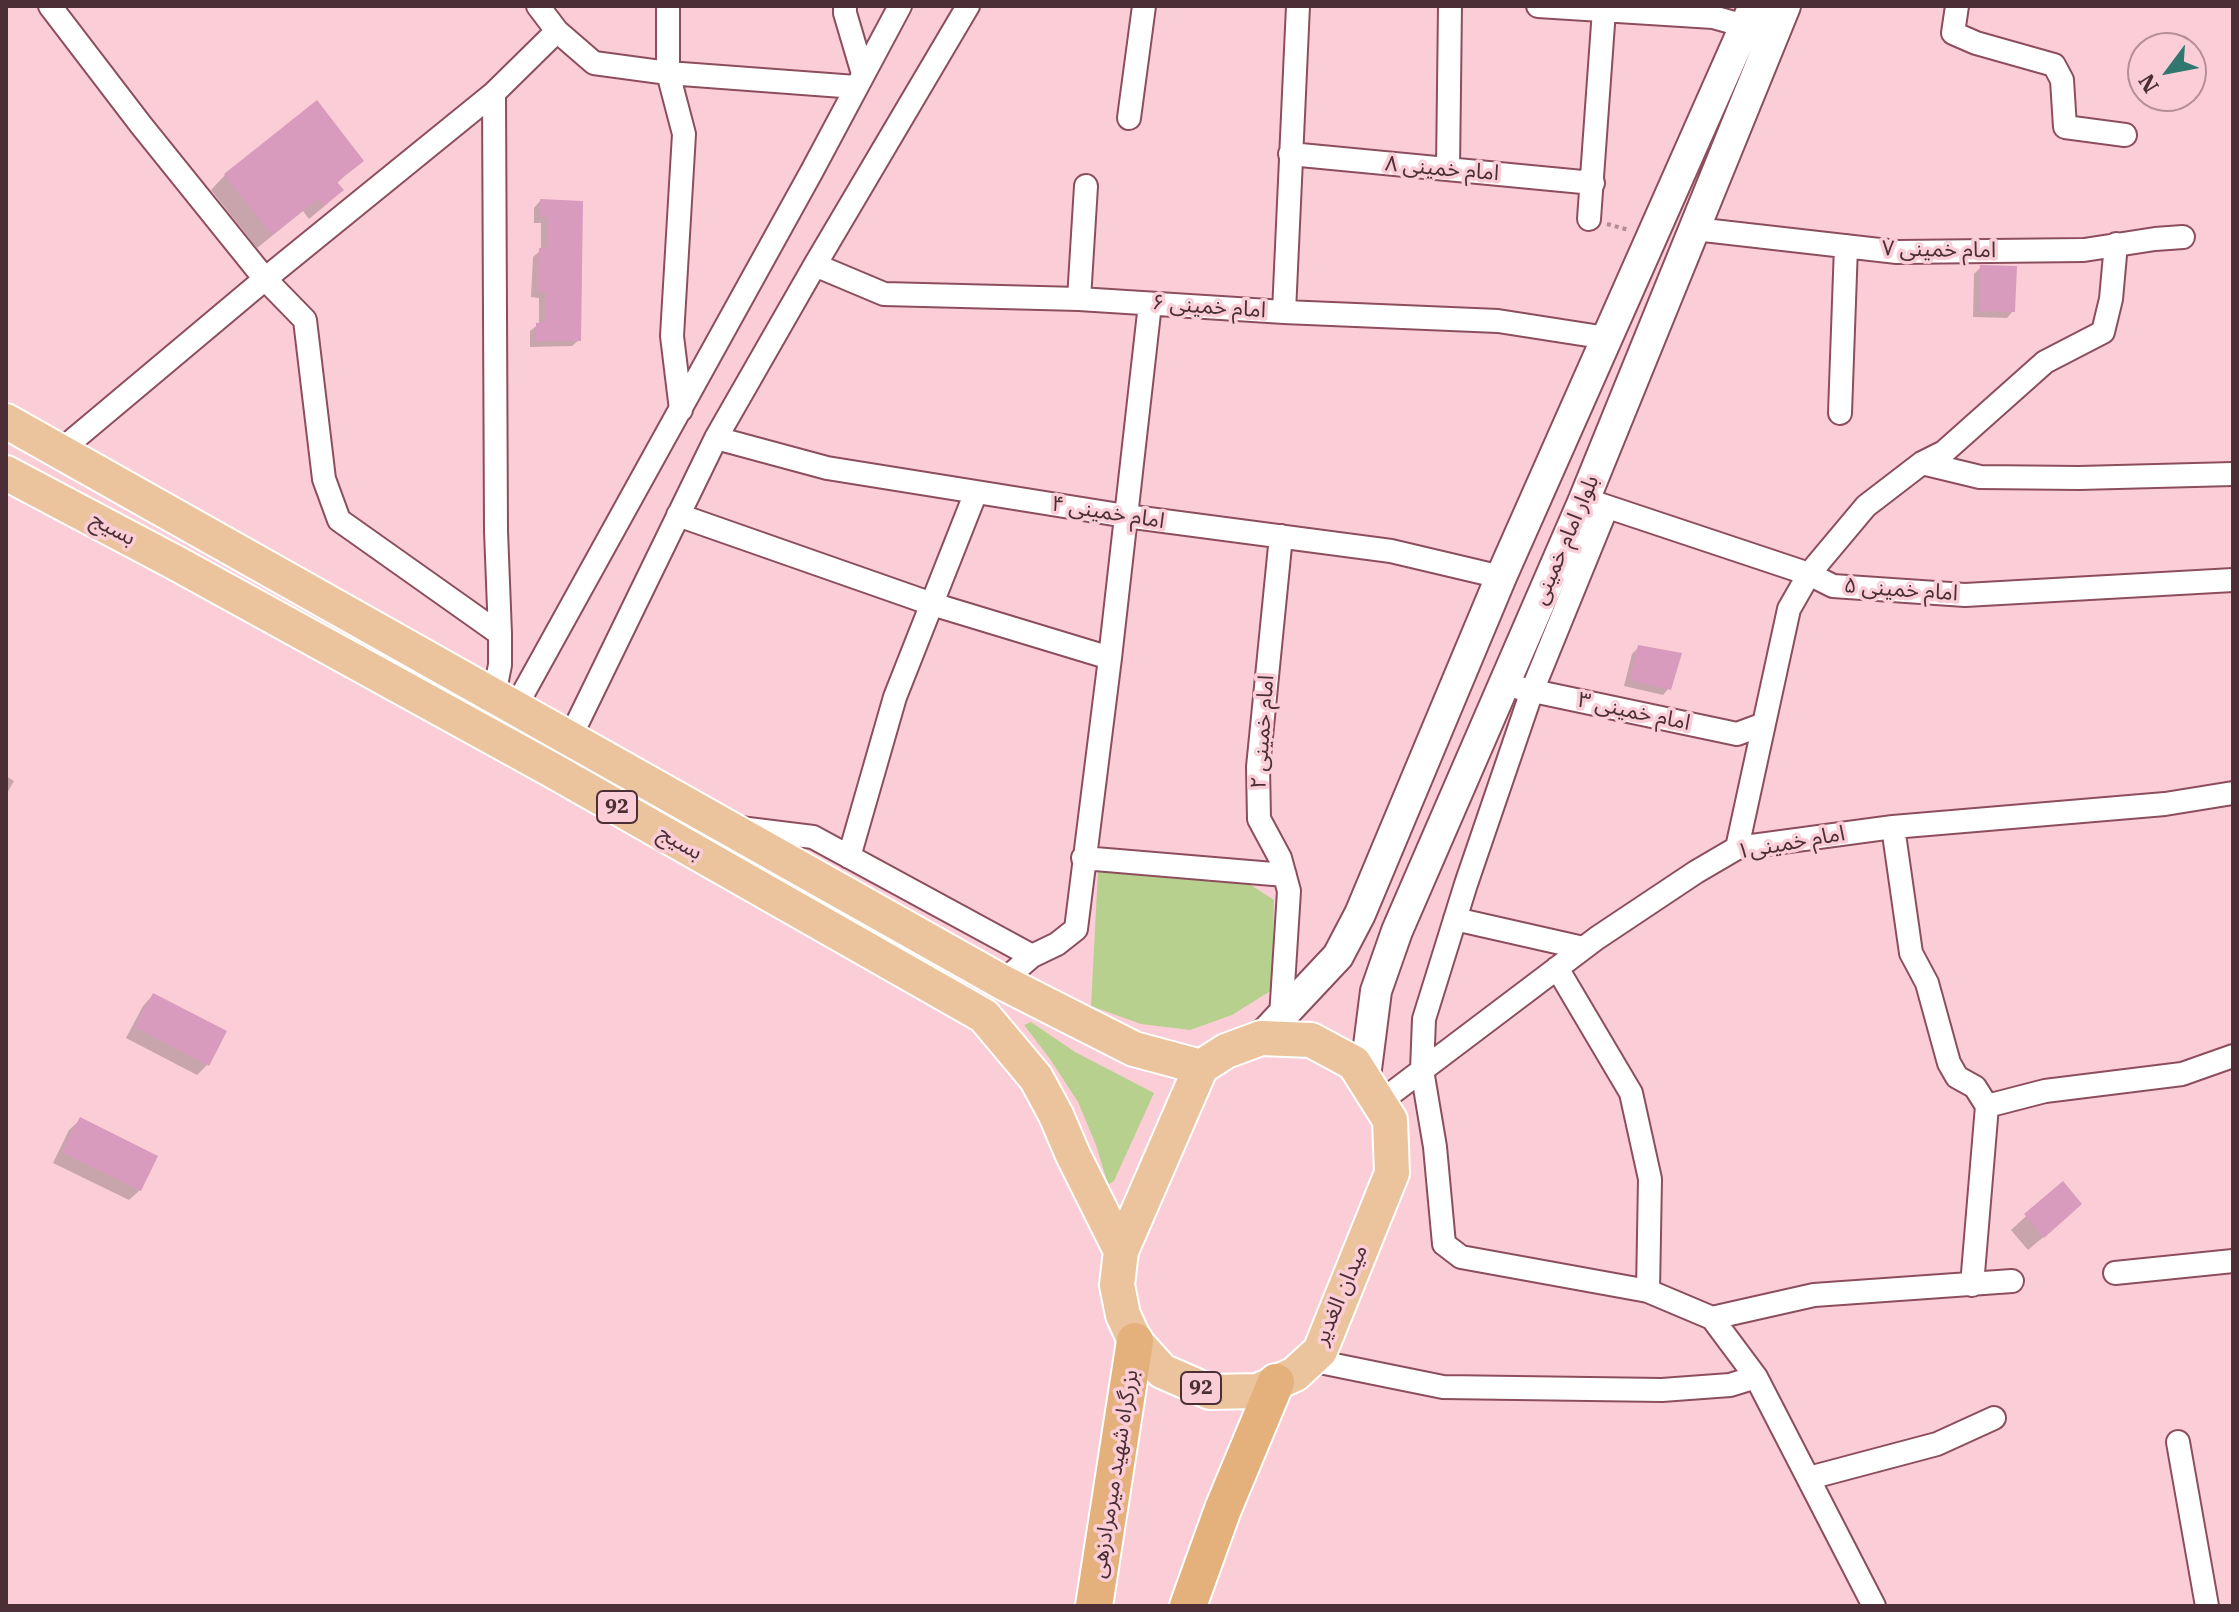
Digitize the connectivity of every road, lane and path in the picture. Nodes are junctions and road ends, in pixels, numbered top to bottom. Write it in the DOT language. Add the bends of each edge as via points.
graph roads {
  1 [pos="50,6"];
  2 [pos="538,6"];
  3 [pos="668,6"];
  4 [pos="845,6"];
  5 [pos="900,6"];
  6 [pos="968,6"];
  7 [pos="1144,6"];
  8 [pos="1298,6"];
  9 [pos="1450,6"];
  10 [pos="1538,6"];
  11 [pos="1785,6"];
  12 [pos="1957,6"];
  13 [pos="1604,10"];
  14 [pos="1744,28"];
  15 [pos="557,31"];
  16 [pos="1762,61"];
  17 [pos="668,73"];
  18 [pos="860,81"];
  19 [pos="494,93"];
  20 [pos="1129,118"];
  21 [pos="2125,135"];
  22 [pos="1290,154"];
  23 [pos="1448,169"];
  24 [pos="1593,183"];
  25 [pos="1086,186"];
  26 [pos="1589,219"];
  27 [pos="1695,229"];
  28 [pos="1652,236"];
  29 [pos="2183,237"];
  30 [pos="2116,244"];
  31 [pos="1846,246"];
  32 [pos="815,265"];
  33 [pos="265,279"];
  34 [pos="1079,299"];
  35 [pos="1150,304"];
  36 [pos="1284,312"];
  37 [pos="1607,338"];
  38 [pos="681,410"];
  39 [pos="1840,413"];
  40 [pos="6,421"];
  41 [pos="716,438"];
  42 [pos="60,451"];
  43 [pos="1922,463"];
  44 [pos="6,473"];
  45 [pos="2233,474"];
  46 [pos="976,492"];
  47 [pos="1596,503"];
  48 [pos="678,515"];
  49 [pos="1126,516"];
  50 [pos="1281,536"];
  51 [pos="1809,574"];
  52 [pos="1501,577"];
  53 [pos="2233,580"];
  54 [pos="932,604"];
  55 [pos="500,634"];
  56 [pos="1110,658"];
  57 [pos="1518,688"];
  58 [pos="504,702"];
  59 [pos="1764,724"];
  60 [pos="570,738"];
  61 [pos="2233,793"];
  62 [pos="726,827"];
  63 [pos="1893,827"];
  64 [pos="1737,848"];
  65 [pos="849,857"];
  66 [pos="1083,858"];
  67 [pos="1285,875"];
  68 [pos="1455,919"];
  69 [pos="1583,948"];
  70 [pos="1032,956"];
  71 [pos="1557,968"];
  72 [pos="1002,982"];
  73 [pos="984,1016"];
  74 [pos="1271,1028"];
  75 [pos="2233,1056"];
  76 [pos="1201,1067"];
  77 [pos="1422,1070"];
  78 [pos="1372,1090"];
  79 [pos="1987,1106"];
  80 [pos="1121,1251"];
  81 [pos="2233,1261"];
  82 [pos="2115,1273"];
  83 [pos="2012,1281"];
  84 [pos="1972,1285"];
  85 [pos="1648,1291"];
  86 [pos="1712,1318"];
  87 [pos="1135,1341"];
  88 [pos="1310,1360"];
  89 [pos="1756,1377"];
  90 [pos="1276,1382"];
  91 [pos="1994,1418"];
  92 [pos="2178,1442"];
  93 [pos="1809,1478"];
  94 [pos="1094,1606"];
  95 [pos="1188,1606"];
  96 [pos="1874,1606"];
  97 [pos="2207,1606"];
  1 -- 33 [label="street"];
  2 -- 15 [label="street"];
  3 -- 17 [label="street"];
  4 -- 18 [label="street"];
  5 -- 18 [label="street"];
  6 -- 32 [label="street"];
  7 -- 20 [label="street"];
  8 -- 22 [label="street"];
  9 -- 23 [label="street"];
  10 -- 13 [label="street"];
  11 -- 16 [label="main road, بلوار امام خمینی"];
  12 -- 21 [label="street" via="1953,33 2054,65 2062,80 2065,127"];
  13 -- 14 [label="street" via="1713,17"];
  13 -- 24 [label="street"];
  14 -- 16 [label="main road"];
  14 -- 28 [label="main road, بلوار امام خمینی"];
  15 -- 17 [label="street" via="594,63"];
  15 -- 19 [label="street"];
  16 -- 27 [label="main road, بلوار امام خمینی"];
  17 -- 18 [label="street"];
  17 -- 38 [label="street" via="684,134 672,336"];
  18 -- 38 [label="street"];
  19 -- 33 [label="street"];
  19 -- 55 [label="street"];
  22 -- 23 [label="street, امام خمینی ۸"];
  22 -- 36 [label="street"];
  23 -- 24 [label="street, امام خمینی ۸"];
  24 -- 26 [label="street"];
  25 -- 34 [label="street"];
  26 -- 28 [label="path"];
  27 -- 31 [label="street, امام خمینی ۷"];
  27 -- 47 [label="main road, بلوار امام خمینی"];
  28 -- 37 [label="main road, بلوار امام خمینی"];
  29 -- 30 [label="street, امام خمینی ۷"];
  30 -- 31 [label="street, امام خمینی ۷" via="2084,250 1913,252"];
  30 -- 43 [label="street" via="2103,332 2045,362 1944,452"];
  31 -- 39 [label="street"];
  32 -- 34 [label="street, امام خمینی ۶" via="884,294"];
  32 -- 41 [label="street"];
  33 -- 42 [label="street"];
  33 -- 55 [label="street" via="305,320 324,479 339,520"];
  34 -- 35 [label="street, امام خمینی ۶"];
  35 -- 36 [label="street, امام خمینی ۶"];
  35 -- 49 [label="street"];
  36 -- 37 [label="street, امام خمینی ۶" via="1498,321"];
  37 -- 52 [label="main road, بلوار امام خمینی"];
  38 -- 58 [label="street"];
  40 -- 42 [label="main road, بسیج / 92"];
  41 -- 46 [label="street, امام خمینی ۴" via="827,468"];
  41 -- 48 [label="street"];
  42 -- 58 [label="main road, بسیج / 92"];
  43 -- 45 [label="street" via="1980,477"];
  43 -- 51 [label="street" via="1866,506"];
  44 -- 73 [label="main road, بسیج / 92" via="552,770"];
  46 -- 49 [label="street, امام خمینی ۴"];
  46 -- 54 [label="street"];
  47 -- 51 [label="street, امام خمینی ۵"];
  47 -- 57 [label="main road, بلوار امام خمینی"];
  48 -- 54 [label="street"];
  48 -- 60 [label="street"];
  49 -- 50 [label="street, امام خمینی ۴"];
  49 -- 56 [label="street"];
  50 -- 52 [label="street, امام خمینی ۴" via="1391,551"];
  50 -- 67 [label="street, امام خمینی ۲" via="1258,767 1259,819"];
  51 -- 53 [label="street, امام خمینی ۵" via="1833,586 1965,595"];
  51 -- 59 [label="street" via="1789,609"];
  52 -- 74 [label="main road, بلوار امام خمینی" via="1360,914 1338,956"];
  54 -- 56 [label="street"];
  54 -- 65 [label="street" via="895,697"];
  55 -- 58 [label="street"];
  56 -- 66 [label="street"];
  57 -- 59 [label="street, امام خمینی ۳" via="1737,734"];
  57 -- 68 [label="street"];
  57 -- 78 [label="main road, بلوار امام خمینی" via="1397,931 1376,991"];
  58 -- 60 [label="main road, بسیج / 92"];
  59 -- 64 [label="street"];
  60 -- 62 [label="main road, بسیج / 92"];
  61 -- 63 [label="street, امام خمینی۱" via="2165,804"];
  62 -- 65 [label="street" via="813,837"];
  62 -- 72 [label="main road, بسیج / 92"];
  63 -- 64 [label="street, امام خمینی۱"];
  63 -- 79 [label="street" via="1911,953 1927,983 1949,1063"];
  64 -- 69 [label="street, امام خمینی۱"];
  65 -- 70 [label="street"];
  66 -- 67 [label="street"];
  66 -- 70 [label="street" via="1076,929"];
  67 -- 74 [label="street, امام خمینی ۲" via="1289,891"];
  68 -- 69 [label="street"];
  68 -- 77 [label="street" via="1424,1019"];
  69 -- 71 [label="street, امام خمینی۱"];
  70 -- 72 [label="street"];
  71 -- 77 [label="street, امام خمینی۱"];
  71 -- 85 [label="street" via="1631,1093 1650,1179"];
  72 -- 73 [label="main road"];
  72 -- 76 [label="main road, بسیج / 92" via="1134,1049"];
  73 -- 80 [label="main road, بسیج / 92" via="1036,1078"];
  74 -- 76 [label="main road"];
  74 -- 78 [label="main road" via="1311,1040 1354,1063"];
  75 -- 79 [label="street" via="2182,1074 2045,1091"];
  76 -- 80 [label="main road, میدان الغدیر / 92"];
  77 -- 78 [label="street, امام خمینی۱"];
  77 -- 85 [label="street" via="1444,1244 1461,1257"];
  78 -- 88 [label="main road, میدان الغدیر / 92" via="1390,1120 1392,1173 1320,1351"];
  79 -- 84 [label="street"];
  80 -- 87 [label="main road, میدان الغدیر / 92" via="1117,1285"];
  81 -- 82 [label="street"];
  83 -- 84 [label="street"];
  84 -- 86 [label="street" via="1814,1295"];
  85 -- 86 [label="street"];
  86 -- 89 [label="street"];
  87 -- 90 [label="main road, میدان الغدیر / 92" via="1162,1371 1210,1392 1258,1391"];
  87 -- 94 [label="highway, بزرگراه شهید میرمرادزهی / 92"];
  88 -- 89 [label="street" via="1443,1387 1662,1390 1730,1385"];
  88 -- 90 [label="main road, میدان الغدیر / 92"];
  89 -- 93 [label="street"];
  90 -- 95 [label="highway"];
  91 -- 93 [label="street" via="1937,1444"];
  92 -- 97 [label="street"];
  93 -- 96 [label="street"];
}
